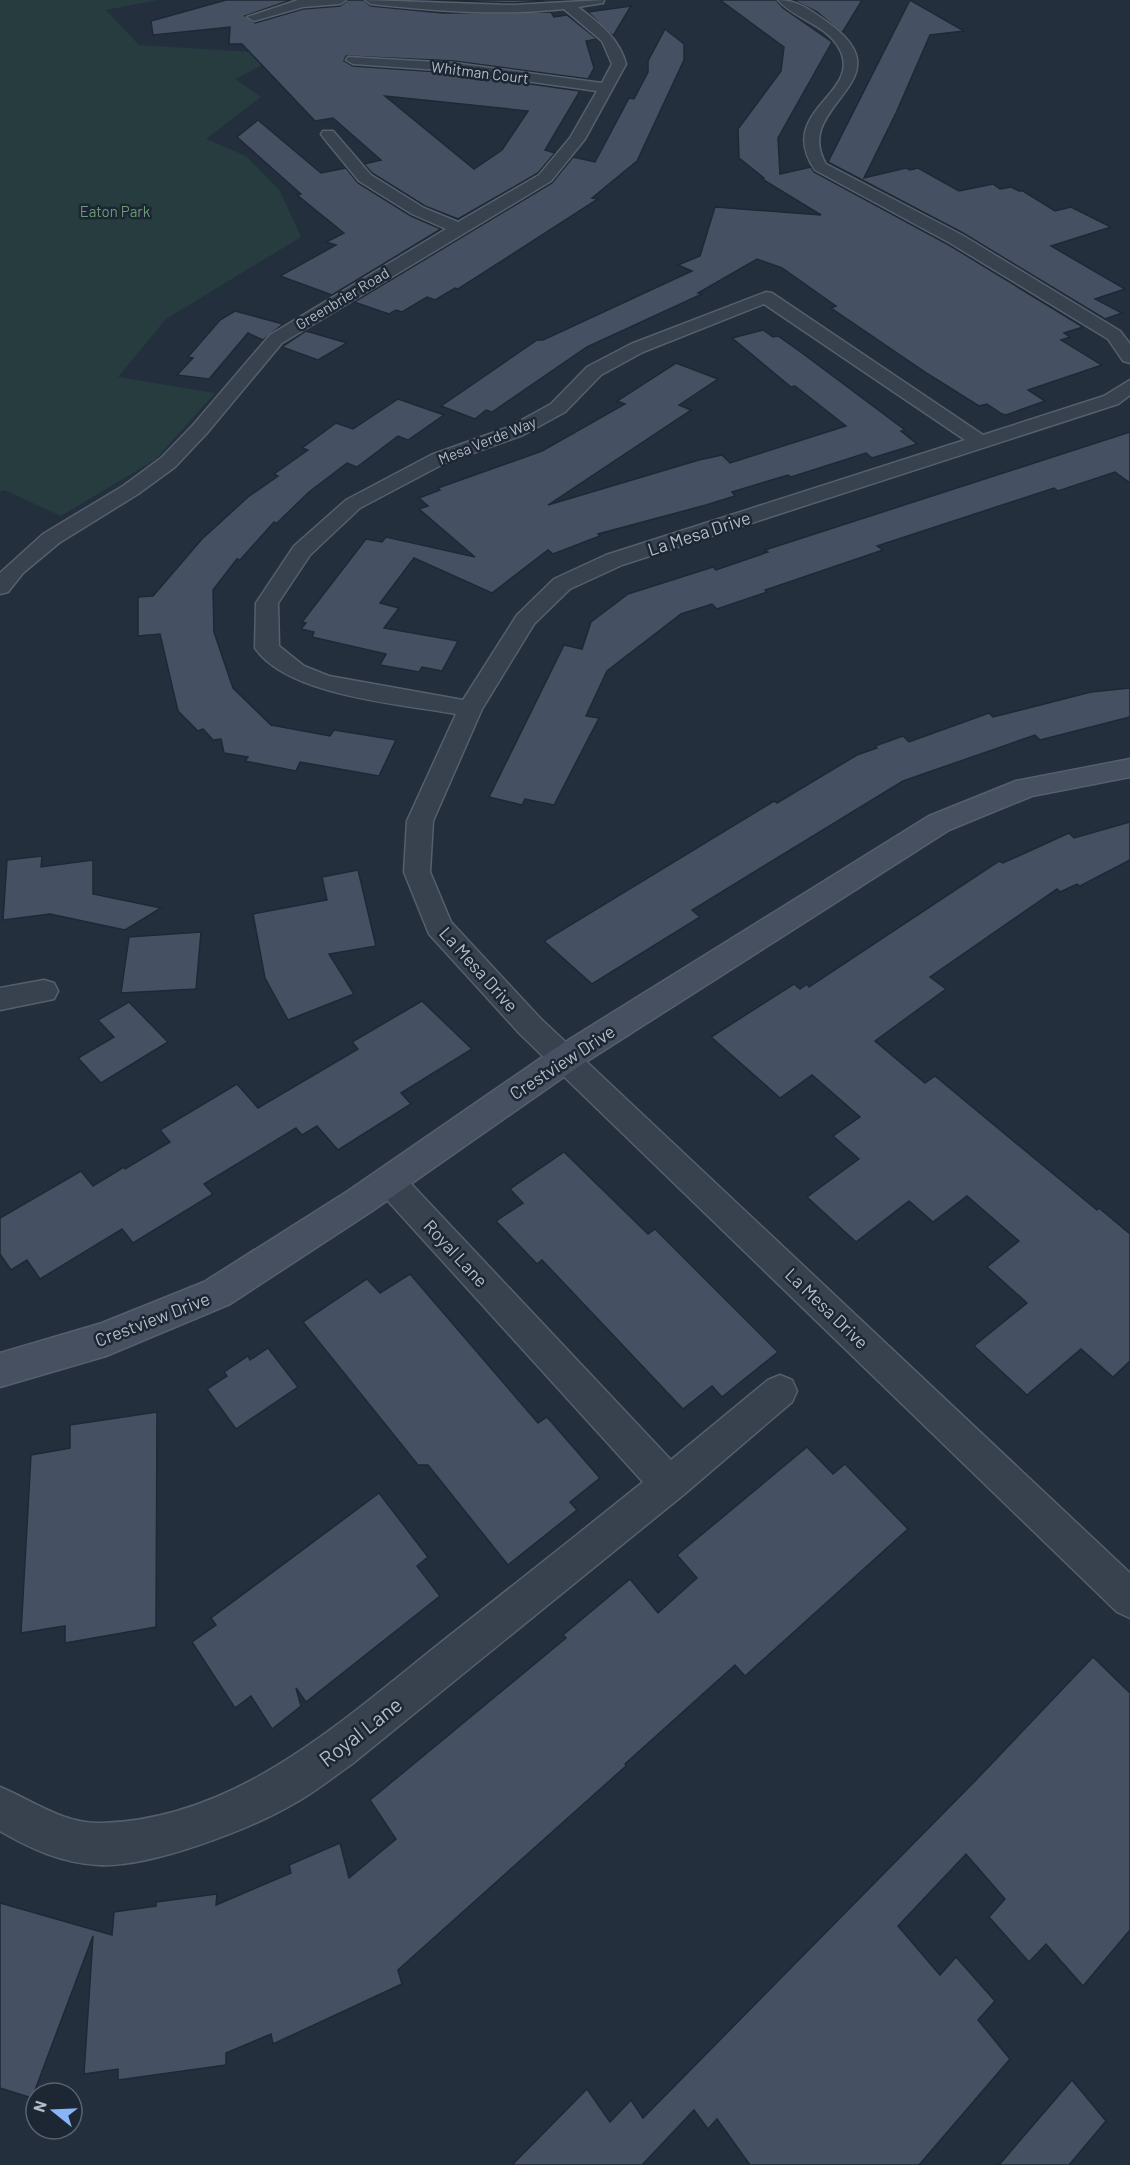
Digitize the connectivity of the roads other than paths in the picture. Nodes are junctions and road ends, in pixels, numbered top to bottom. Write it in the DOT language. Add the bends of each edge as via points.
graph roads {
  1 [pos="340,0"];
  2 [pos="371,0"];
  3 [pos="598,0"];
  4 [pos="784,0"];
  5 [pos="568,6"];
  6 [pos="254,17"];
  7 [pos="353,60"];
  8 [pos="606,88"];
  9 [pos="328,134"];
  10 [pos="457,228"];
  11 [pos="1130,357"];
  12 [pos="1130,386"];
  13 [pos="982,442"];
  14 [pos="0,586"];
  15 [pos="470,709"];
  16 [pos="1130,768"];
  17 [pos="44,991"];
  18 [pos="0,999"];
  19 [pos="566,1058"];
  20 [pos="389,1180"];
  21 [pos="0,1370"];
  22 [pos="780,1391"];
  23 [pos="669,1484"];
  24 [pos="1130,1599"];
  25 [pos="0,1808"];
  1 -- 6 [label="street" via="302,3"];
  2 -- 5 [label="street" via="499,10"];
  3 -- 5 [label="street"];
  4 -- 11 [label="street" via="846,45 851,61 849,76 811,130 810,146 820,167 956,239 1114,335"];
  5 -- 8 [label="street, Greenbrier Road" via="609,40 618,53 619,64"];
  7 -- 8 [label="street, Whitman Court" via="454,67"];
  8 -- 10 [label="street, Greenbrier Road" via="576,142 545,178"];
  9 -- 10 [label="street" via="365,178 418,211"];
  10 -- 14 [label="street, Greenbrier Road" via="276,339 174,456 150,477 48,541"];
  12 -- 13 [label="street, La Mesa Drive" via="1111,400"];
  13 -- 15 [label="street, La Mesa Drive" via="614,560 562,584 525,620"];
  13 -- 15 [label="street, Mesa Verde Way" via="766,297 637,348 594,371 558,408 516,431 438,459 353,504 302,551 267,603 267,648 296,671 324,682"];
  15 -- 19 [label="street, La Mesa Drive" via="420,821 417,872 439,927 530,1026"];
  16 -- 19 [label="main road, Crestview Drive" via="1026,788 939,823"];
  17 -- 18 [label="street"];
  19 -- 20 [label="main road, Crestview Drive"];
  19 -- 24 [label="street, La Mesa Drive"];
  20 -- 21 [label="main road, Crestview Drive" via="217,1293 106,1339"];
  20 -- 23 [label="street, Royal Lane"];
  22 -- 23 [label="street, Royal Lane"];
  23 -- 25 [label="street, Royal Lane" via="338,1750 280,1789 162,1836 100,1844 45,1834"];
}
